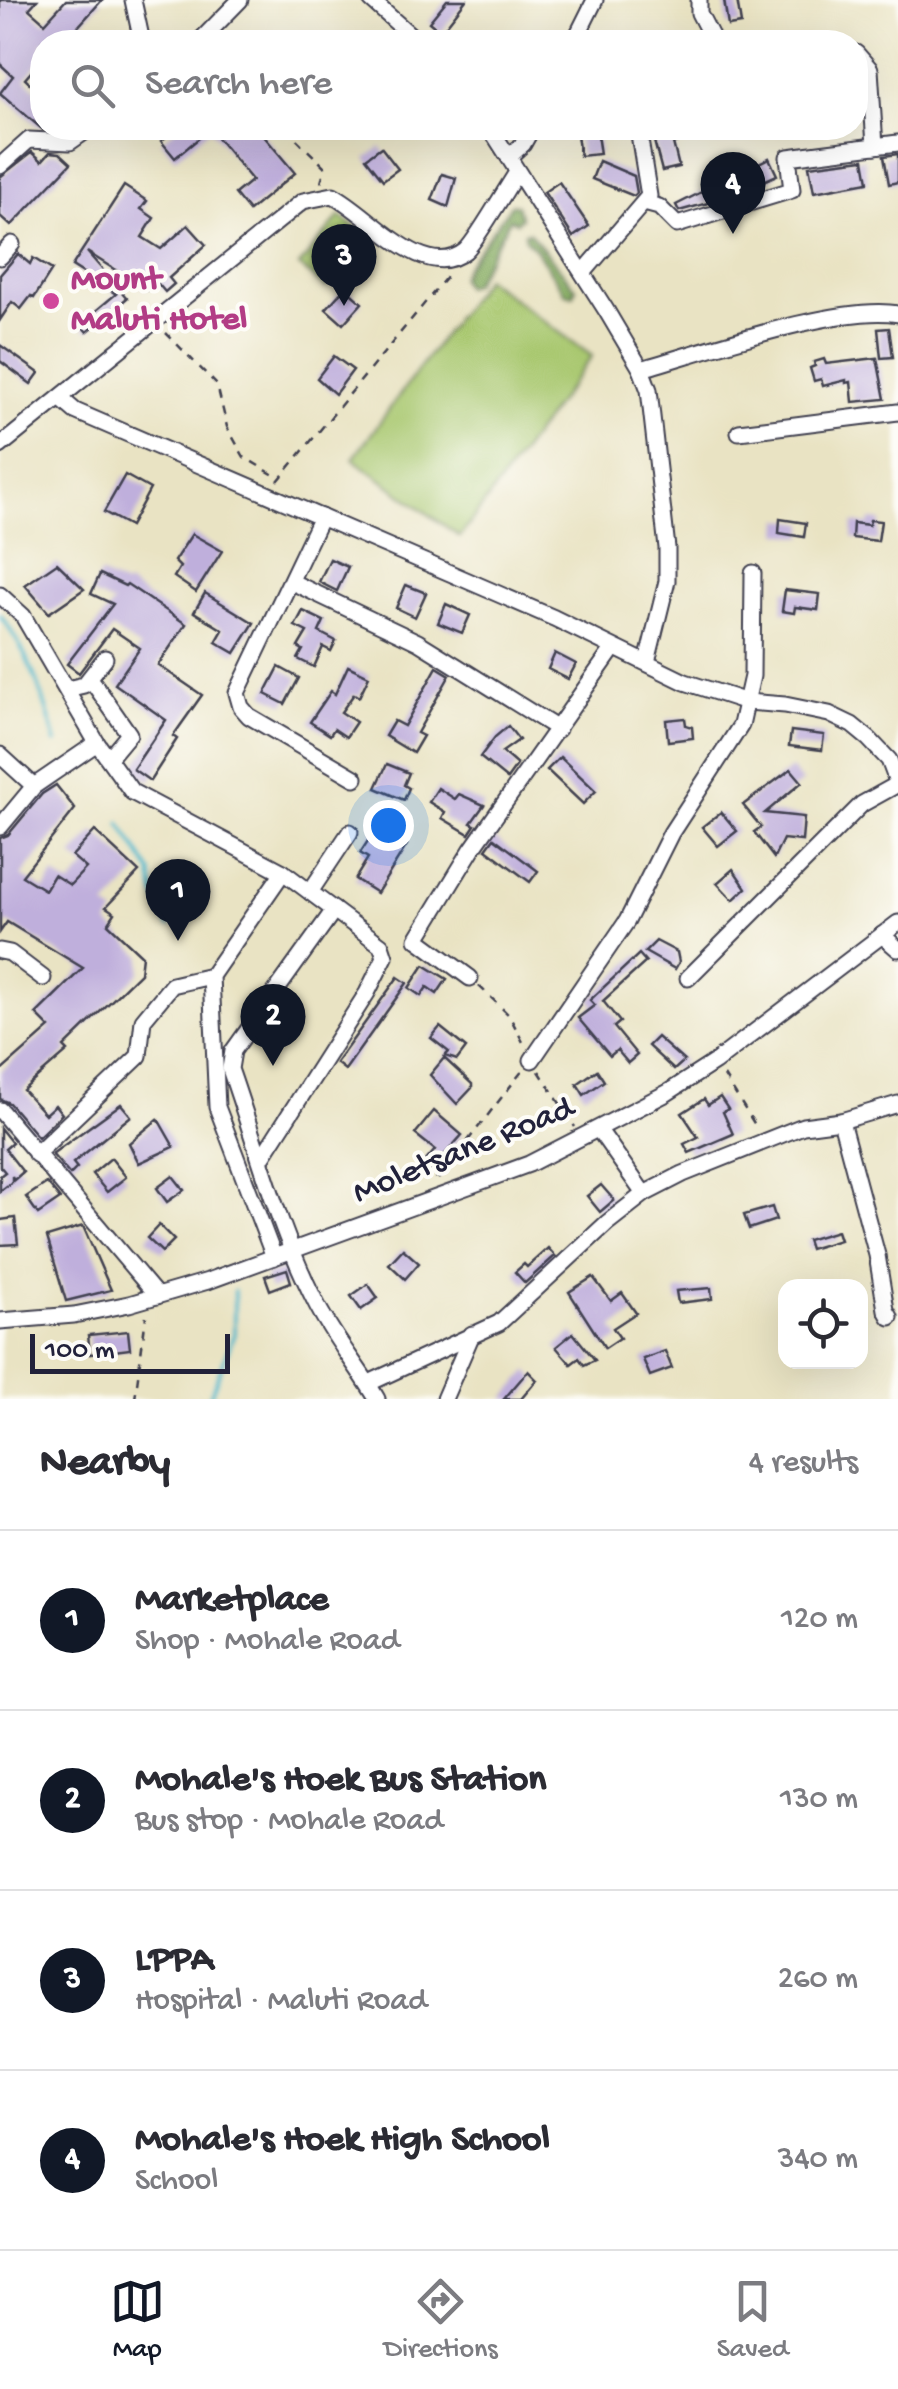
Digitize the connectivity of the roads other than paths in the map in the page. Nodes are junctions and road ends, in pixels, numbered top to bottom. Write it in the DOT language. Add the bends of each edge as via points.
graph roads {
  1 [pos="133,0"];
  2 [pos="240,0"];
  3 [pos="371,0"];
  4 [pos="595,0"];
  5 [pos="699,0"];
  6 [pos="139,30"];
  7 [pos="211,30"];
  8 [pos="405,30"];
  9 [pos="580,30"];
  10 [pos="708,30"];
  11 [pos="868,67"];
  12 [pos="73,140"];
  13 [pos="498,140"];
  14 [pos="525,140"];
  15 [pos="640,140"];
  16 [pos="898,143"];
  17 [pos="875,146"];
  18 [pos="509,156"];
  19 [pos="0,166"];
  20 [pos="516,174"];
  21 [pos="644,203"];
  22 [pos="12,244"];
  23 [pos="0,257"];
  24 [pos="583,274"];
  25 [pos="898,314"];
  26 [pos="641,369"];
  27 [pos="60,398"];
  28 [pos="898,412"];
  29 [pos="739,432"];
  30 [pos="0,446"];
  31 [pos="321,517"];
  32 [pos="753,573"];
  33 [pos="292,582"];
  34 [pos="1,598"];
  35 [pos="613,648"];
  36 [pos="105,658"];
  37 [pos="647,662"];
  38 [pos="90,678"];
  39 [pos="67,689"];
  40 [pos="747,702"];
  41 [pos="558,730"];
  42 [pos="97,743"];
  43 [pos="0,755"];
  44 [pos="109,758"];
  45 [pos="893,758"];
  46 [pos="356,778"];
  47 [pos="898,784"];
  48 [pos="34,786"];
  49 [pos="0,826"];
  50 [pos="350,832"];
  51 [pos="283,872"];
  52 [pos="310,892"];
  53 [pos="334,910"];
  54 [pos="898,923"];
  55 [pos="882,935"];
  56 [pos="898,949"];
  57 [pos="0,951"];
  58 [pos="212,976"];
  59 [pos="42,978"];
  60 [pos="470,978"];
  61 [pos="688,978"];
  62 [pos="532,1060"];
  63 [pos="898,1104"];
  64 [pos="0,1110"];
  65 [pos="842,1121"];
  66 [pos="600,1130"];
  67 [pos="36,1154"];
  68 [pos="261,1159"];
  69 [pos="644,1194"];
  70 [pos="292,1250"];
  71 [pos="274,1257"];
  72 [pos="151,1298"];
  73 [pos="890,1317"];
  74 [pos="0,1321"];
  75 [pos="472,1333"];
  76 [pos="369,1383"];
  77 [pos="377,1399"];
  78 [pos="444,1399"];
  1 -- 6 [label="street"];
  2 -- 7 [label="street"];
  3 -- 8 [label="street"];
  4 -- 9 [label="street"];
  5 -- 10 [label="street"];
  11 -- 17 [label="street"];
  12 -- 19 [label="street" via="29,140"];
  13 -- 18 [label="street"];
  14 -- 18 [label="street"];
  15 -- 21 [label="street" via="649,184"];
  16 -- 17 [label="street"];
  17 -- 21 [label="street" via="788,157 792,190 678,226"];
  18 -- 20 [label="street"];
  20 -- 24 [label="street"];
  20 -- 27 [label="street" via="467,250 448,260 418,256 333,195 285,212"];
  21 -- 24 [label="street"];
  22 -- 23 [label="street"];
  24 -- 26 [label="street"];
  25 -- 26 [label="street" via="824,321"];
  26 -- 37 [label="street" via="667,548 667,580"];
  27 -- 30 [label="street"];
  27 -- 31 [label="street" via="76,411"];
  28 -- 29 [label="street"];
  31 -- 33 [label="street"];
  31 -- 35 [label="street"];
  32 -- 40 [label="street"];
  33 -- 41 [label="street" via="418,642"];
  33 -- 46 [label="street" via="237,693 241,707"];
  34 -- 39 [label="street" via="23,616"];
  35 -- 37 [label="street"];
  35 -- 41 [label="street"];
  36 -- 38 [label="street"];
  37 -- 40 [label="street"];
  38 -- 39 [label="street"];
  38 -- 44 [label="street" via="129,734"];
  39 -- 42 [label="street"];
  40 -- 45 [label="street" via="829,714"];
  40 -- 62 [label="street" via="627,921"];
  41 -- 60 [label="street" via="472,848 417,939"];
  42 -- 44 [label="street"];
  42 -- 48 [label="street"];
  43 -- 48 [label="street"];
  44 -- 51 [label="street" via="132,792"];
  45 -- 47 [label="street"];
  47 -- 61 [label="street" via="862,804"];
  48 -- 49 [label="street"];
  50 -- 52 [label="street"];
  51 -- 52 [label="street"];
  51 -- 58 [label="street"];
  52 -- 53 [label="street"];
  53 -- 68 [label="street" via="233,1051 230,1069"];
  53 -- 68 [label="street" via="381,945 386,957"];
  54 -- 55 [label="street, Moletsane Road"];
  55 -- 56 [label="street"];
  55 -- 66 [label="street, Moletsane Road" via="715,1062"];
  57 -- 59 [label="street"];
  58 -- 67 [label="street" via="172,984 142,1020 139,1056"];
  58 -- 71 [label="street" via="217,1107"];
  63 -- 65 [label="street"];
  64 -- 67 [label="street"];
  65 -- 69 [label="street" via="804,1126"];
  65 -- 73 [label="street"];
  66 -- 69 [label="street"];
  66 -- 70 [label="street, Moletsane Road" via="529,1164"];
  67 -- 72 [label="street"];
  68 -- 70 [label="street"];
  69 -- 75 [label="street" via="499,1322"];
  70 -- 71 [label="street, Moletsane Road"];
  70 -- 76 [label="street" via="316,1304"];
  71 -- 72 [label="street, Moletsane Road"];
  72 -- 74 [label="street, Moletsane Road" via="74,1315"];
  75 -- 76 [label="street"];
  75 -- 78 [label="street"];
  76 -- 77 [label="street"];
}
